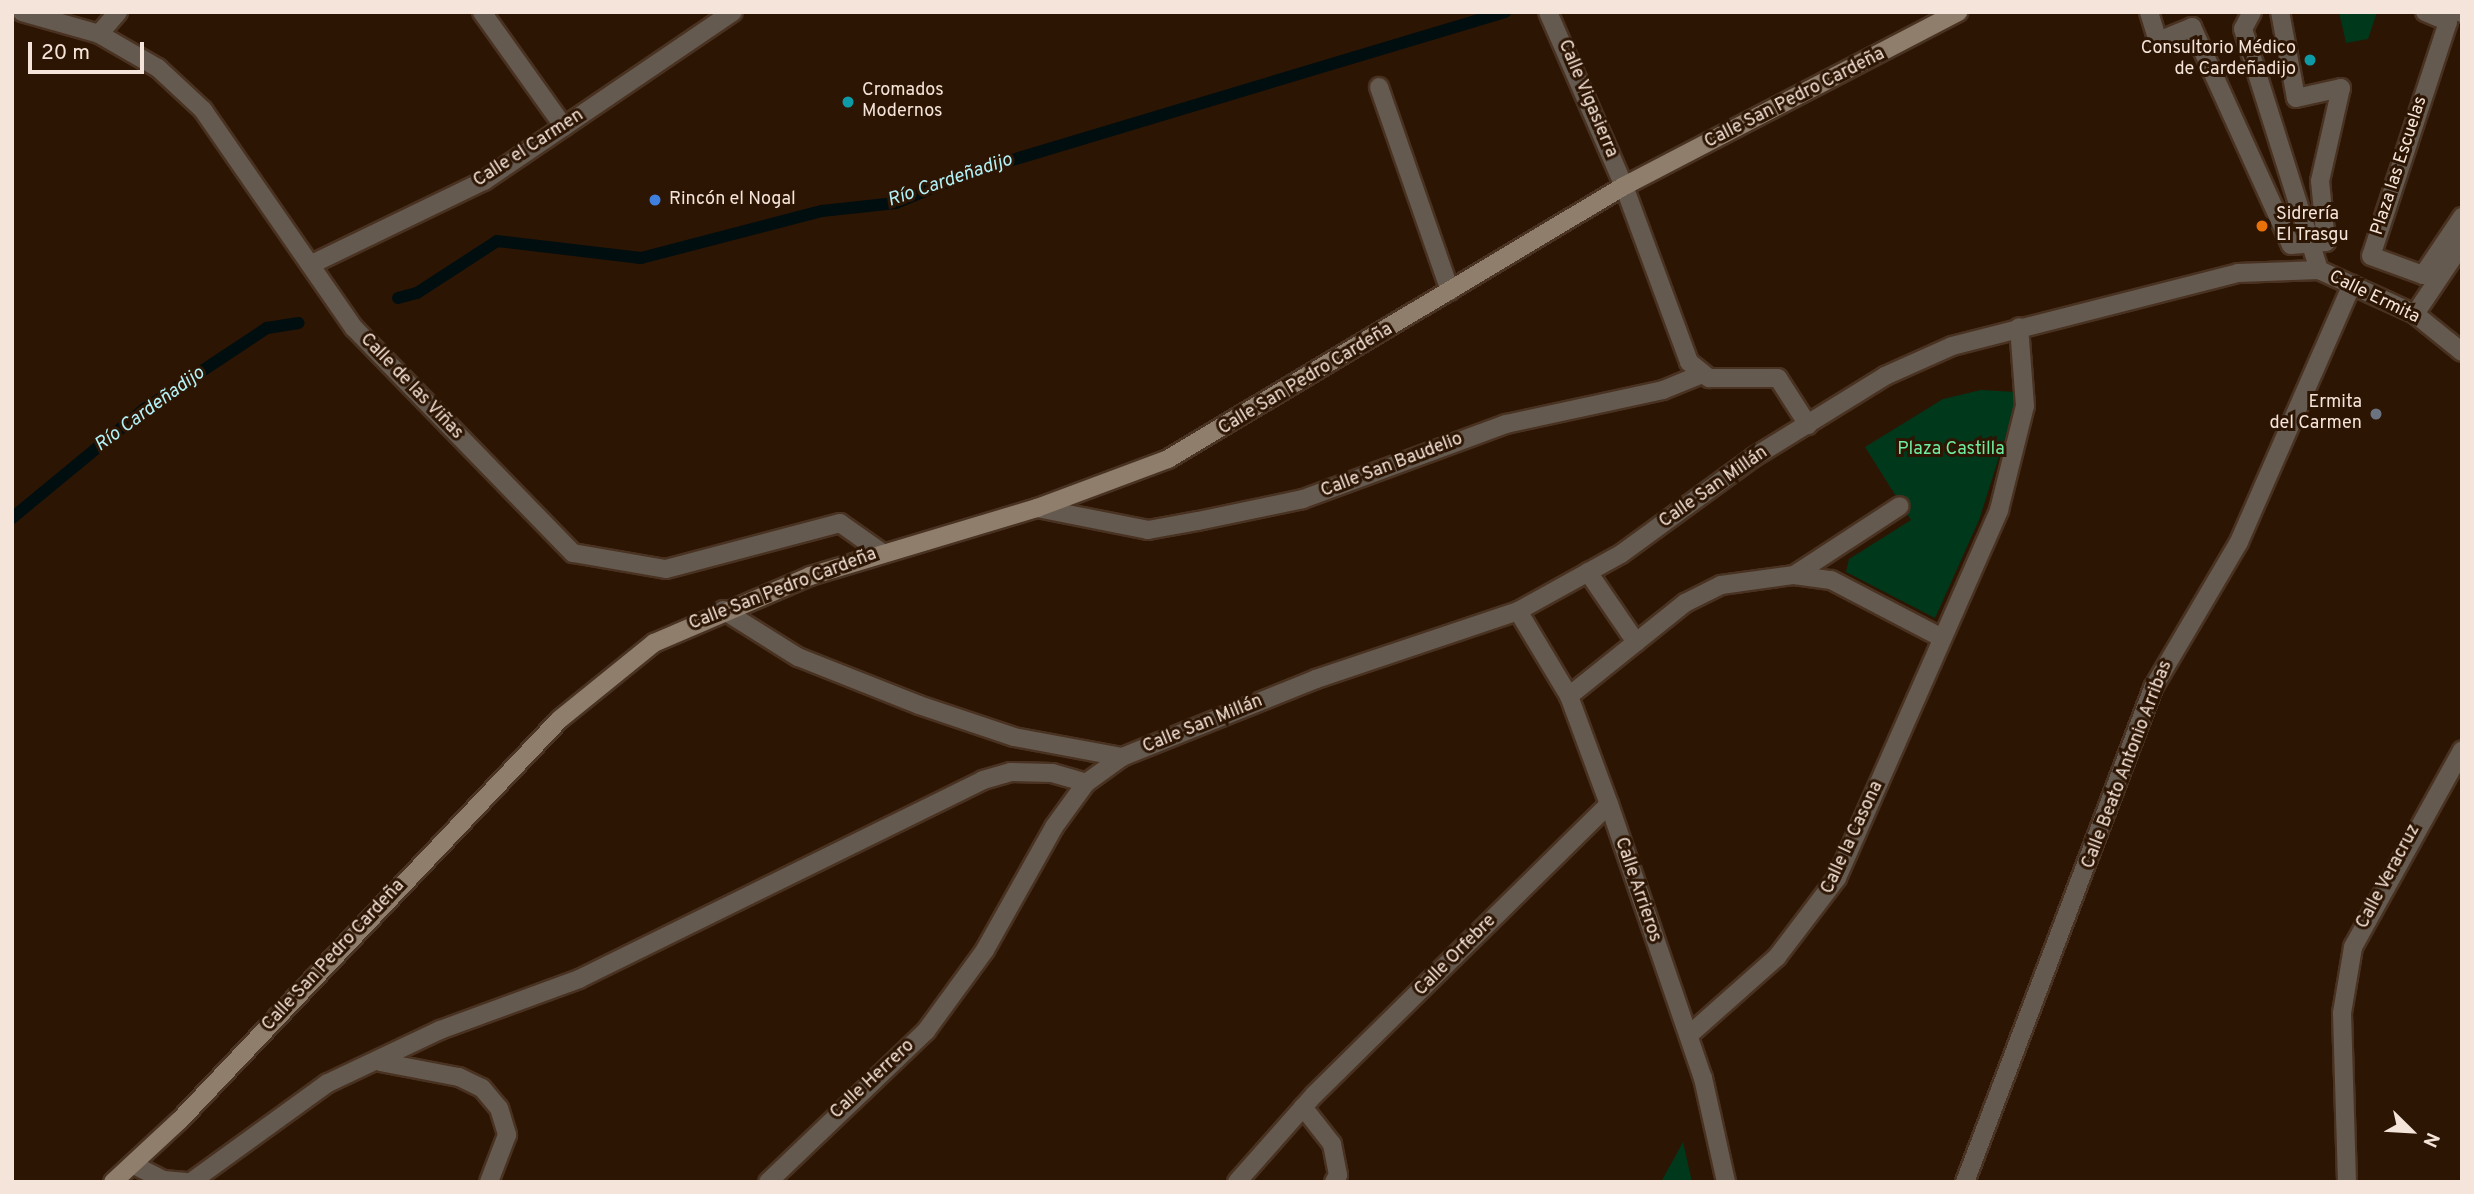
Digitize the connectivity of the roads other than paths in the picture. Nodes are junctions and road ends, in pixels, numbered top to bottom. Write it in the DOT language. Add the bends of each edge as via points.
graph roads {
  1 [pos="22,12"];
  2 [pos="118,12"];
  3 [pos="482,12"];
  4 [pos="733,12"];
  5 [pos="1548,12"];
  6 [pos="1958,12"];
  7 [pos="2149,12"];
  8 [pos="2252,12"];
  9 [pos="2280,12"];
  10 [pos="2425,12"];
  11 [pos="99,34"];
  12 [pos="1378,87"];
  13 [pos="564,127"];
  14 [pos="1625,186"];
  15 [pos="2462,217"];
  16 [pos="2310,243"];
  17 [pos="2462,244"];
  18 [pos="312,264"];
  19 [pos="2319,270"];
  20 [pos="2352,285"];
  21 [pos="1450,290"];
  22 [pos="2415,314"];
  23 [pos="2019,327"];
  24 [pos="2462,352"];
  25 [pos="1702,374"];
  26 [pos="1808,425"];
  27 [pos="1900,506"];
  28 [pos="1037,508"];
  29 [pos="881,552"];
  30 [pos="1588,572"];
  31 [pos="1794,575"];
  32 [pos="723,610"];
  33 [pos="1518,611"];
  34 [pos="1941,638"];
  35 [pos="1636,642"];
  36 [pos="1569,696"];
  37 [pos="2462,750"];
  38 [pos="1122,757"];
  39 [pos="1086,783"];
  40 [pos="1609,804"];
  41 [pos="970,972"];
  42 [pos="1689,1035"];
  43 [pos="380,1062"];
  44 [pos="1303,1107"];
  45 [pos="134,1165"];
  46 [pos="113,1182"];
  47 [pos="189,1182"];
  48 [pos="489,1182"];
  49 [pos="768,1182"];
  50 [pos="1237,1182"];
  51 [pos="1334,1182"];
  52 [pos="1726,1182"];
  53 [pos="1965,1182"];
  54 [pos="2347,1182"];
  1 -- 11 [label="street, Calle de las Viñas"];
  2 -- 11 [label="street"];
  3 -- 13 [label="street"];
  4 -- 13 [label="street, Calle el Carmen"];
  5 -- 14 [label="street, Calle Vigasierra"];
  6 -- 14 [label="main road, Calle San Pedro Cardeña"];
  7 -- 16 [label="street" via="2158,41 2192,27 2291,245"];
  8 -- 16 [label="street" via="2243,29"];
  9 -- 16 [label="street" via="2297,98 2341,88 2320,181 2326,242"];
  10 -- 15 [label="street, Plaza las Escuelas" via="2448,22 2371,256 2423,275"];
  11 -- 18 [label="street, Calle de las Viñas" via="158,68 203,110"];
  12 -- 21 [label="street"];
  13 -- 18 [label="street, Calle el Carmen" via="484,181"];
  14 -- 21 [label="main road, Calle San Pedro Cardeña"];
  14 -- 25 [label="street" via="1682,346"];
  16 -- 19 [label="street"];
  17 -- 22 [label="street"];
  18 -- 29 [label="street, Calle de las Viñas" via="354,328 573,553 666,569 840,523"];
  19 -- 20 [label="street, Calle Ermita"];
  19 -- 23 [label="street, Calle San Millán" via="2238,273"];
  20 -- 22 [label="street, Calle Ermita"];
  20 -- 53 [label="street, Calle Beato Antonio Arribas" via="2239,542 2153,688"];
  21 -- 28 [label="main road, Calle San Pedro Cardeña" via="1206,439 1120,480"];
  22 -- 24 [label="street, Calle Ermita"];
  23 -- 26 [label="street, Calle San Millán" via="1952,346 1885,376"];
  23 -- 34 [label="street" via="2025,407 2014,457 1999,510"];
  25 -- 26 [label="street, Calle San Baudelio" via="1778,378"];
  25 -- 28 [label="street, Calle San Baudelio" via="1663,390 1506,424 1303,499 1198,521 1148,530"];
  26 -- 30 [label="street, Calle San Millán"];
  27 -- 31 [label="street"];
  28 -- 29 [label="main road, Calle San Pedro Cardeña"];
  29 -- 32 [label="main road, Calle San Pedro Cardeña"];
  30 -- 33 [label="street, Calle San Millán"];
  30 -- 35 [label="street"];
  31 -- 34 [label="street" via="1831,580"];
  31 -- 35 [label="street" via="1721,585"];
  32 -- 38 [label="street, Calle San Millán" via="798,657 919,705 1014,737"];
  32 -- 45 [label="main road, Calle San Pedro Cardeña" via="613,671 560,719"];
  33 -- 36 [label="street, Calle Arrieros"];
  33 -- 38 [label="street, Calle San Millán" via="1316,679"];
  34 -- 42 [label="street, Calle la Casona" via="1824,901 1777,957"];
  35 -- 36 [label="street"];
  36 -- 40 [label="street, Calle Arrieros"];
  37 -- 54 [label="street, Calle Veracruz" via="2353,947 2342,1013"];
  38 -- 39 [label="street, Calle San Millán"];
  39 -- 41 [label="street, Calle San Millán"];
  39 -- 43 [label="street" via="1052,773 1010,772 906,817 579,979 440,1030"];
  40 -- 42 [label="street, Calle Arrieros"];
  40 -- 44 [label="street, Calle Orfebre"];
  41 -- 49 [label="street, Calle Herrero" via="926,1031"];
  42 -- 52 [label="street, Calle Arrieros"];
  43 -- 47 [label="street" via="328,1083 271,1119"];
  43 -- 48 [label="street" via="459,1077 482,1088 499,1108 507,1135"];
  44 -- 50 [label="street, Calle Orfebre"];
  44 -- 51 [label="street" via="1332,1144 1338,1175"];
  45 -- 46 [label="main road, Calle San Pedro Cardeña"];
  45 -- 47 [label="street" via="163,1180"];
}
